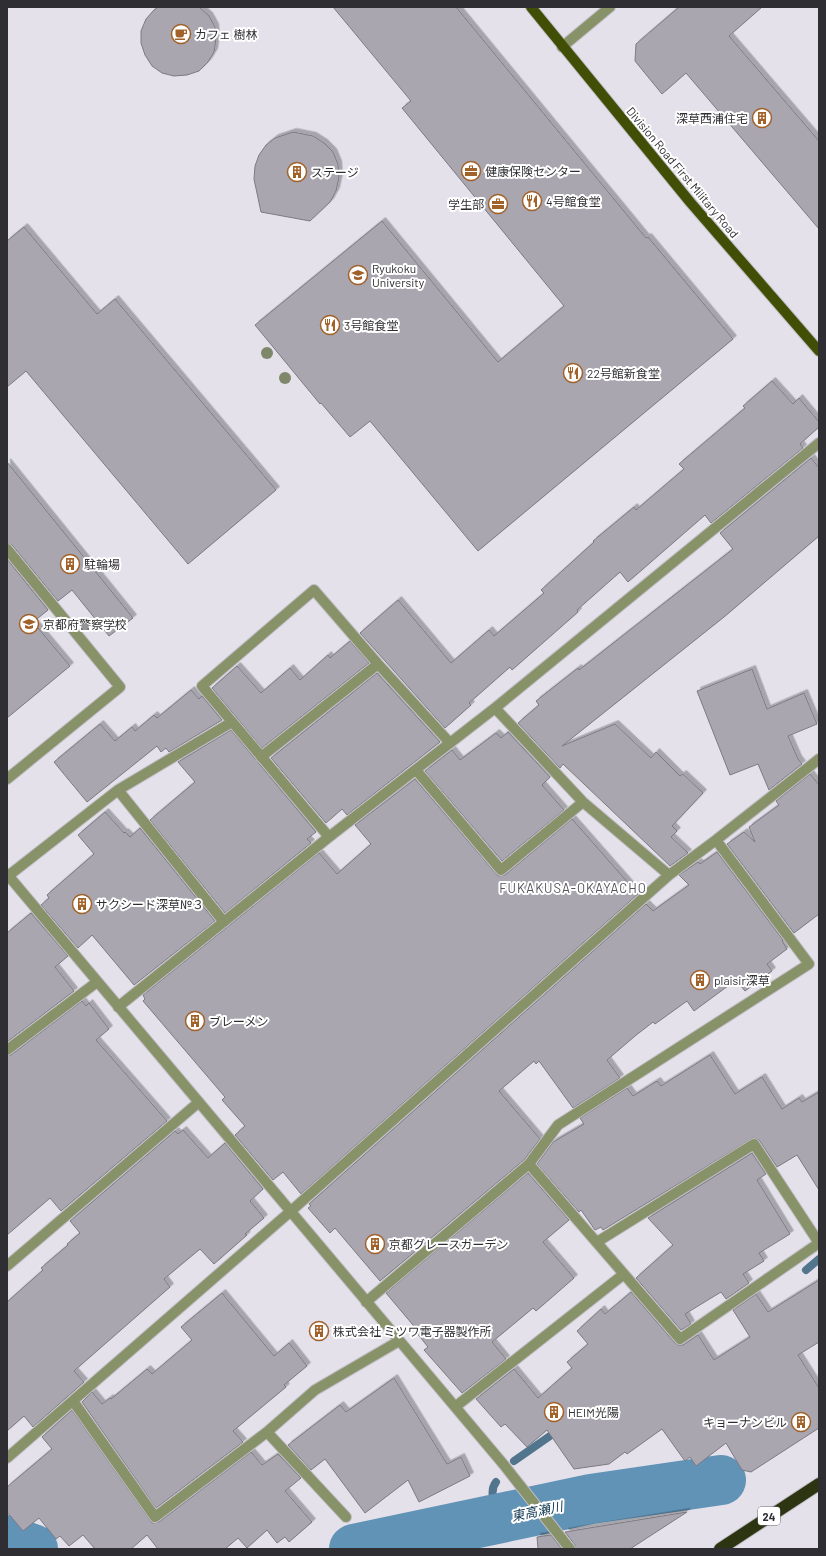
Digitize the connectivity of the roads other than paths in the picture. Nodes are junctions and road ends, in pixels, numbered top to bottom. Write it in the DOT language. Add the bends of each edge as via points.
graph roads {
  1 [pos="531,7"];
  2 [pos="610,7"];
  3 [pos="562,47"];
  4 [pos="819,351"];
  5 [pos="819,443"];
  6 [pos="7,549"];
  7 [pos="378,664"];
  8 [pos="495,708"];
  9 [pos="232,722"];
  10 [pos="450,743"];
  11 [pos="261,757"];
  12 [pos="819,759"];
  13 [pos="416,770"];
  14 [pos="7,779"];
  15 [pos="118,790"];
  16 [pos="583,802"];
  17 [pos="329,837"];
  18 [pos="716,840"];
  19 [pos="8,875"];
  20 [pos="669,875"];
  21 [pos="224,922"];
  22 [pos="97,982"];
  23 [pos="118,1007"];
  24 [pos="7,1050"];
  25 [pos="198,1102"];
  26 [pos="529,1164"];
  27 [pos="290,1211"];
  28 [pos="597,1242"];
  29 [pos="7,1266"];
  30 [pos="624,1274"];
  31 [pos="366,1302"];
  32 [pos="399,1340"];
  33 [pos="73,1401"];
  34 [pos="455,1407"];
  35 [pos="267,1432"];
  36 [pos="7,1458"];
  37 [pos="819,1484"];
  38 [pos="346,1517"];
  39 [pos="727,1547"];
  40 [pos="570,1549"];
  1 -- 3 [label="main road, Division Road First Military Road"];
  2 -- 3 [label="street"];
  3 -- 4 [label="main road, Division Road First Military Road" via="690,202"];
  5 -- 8 [label="street"];
  6 -- 14 [label="street" via="120,687"];
  7 -- 9 [label="street" via="314,590 202,686"];
  7 -- 10 [label="street"];
  7 -- 11 [label="street"];
  8 -- 10 [label="street"];
  8 -- 16 [label="street"];
  9 -- 11 [label="street"];
  9 -- 15 [label="street"];
  10 -- 13 [label="street"];
  11 -- 17 [label="street"];
  12 -- 18 [label="street"];
  13 -- 16 [label="street" via="502,870"];
  13 -- 17 [label="street"];
  15 -- 19 [label="street"];
  15 -- 21 [label="street"];
  16 -- 20 [label="street"];
  17 -- 21 [label="street"];
  18 -- 20 [label="street"];
  18 -- 26 [label="street" via="809,964 558,1125"];
  19 -- 22 [label="street"];
  20 -- 27 [label="street"];
  21 -- 23 [label="street"];
  22 -- 23 [label="street"];
  22 -- 24 [label="street"];
  23 -- 25 [label="street"];
  25 -- 27 [label="street"];
  25 -- 29 [label="street"];
  26 -- 28 [label="street"];
  26 -- 31 [label="street"];
  27 -- 31 [label="street"];
  27 -- 33 [label="street"];
  28 -- 30 [label="street"];
  28 -- 30 [label="street" via="754,1144 819,1243 680,1339"];
  30 -- 34 [label="street"];
  31 -- 32 [label="street"];
  32 -- 34 [label="street"];
  32 -- 35 [label="street" via="315,1390"];
  33 -- 35 [label="street" via="156,1517"];
  33 -- 36 [label="street"];
  34 -- 40 [label="street"];
  35 -- 38 [label="street"];
  37 -- 39 [label="highway, 24"];
}
